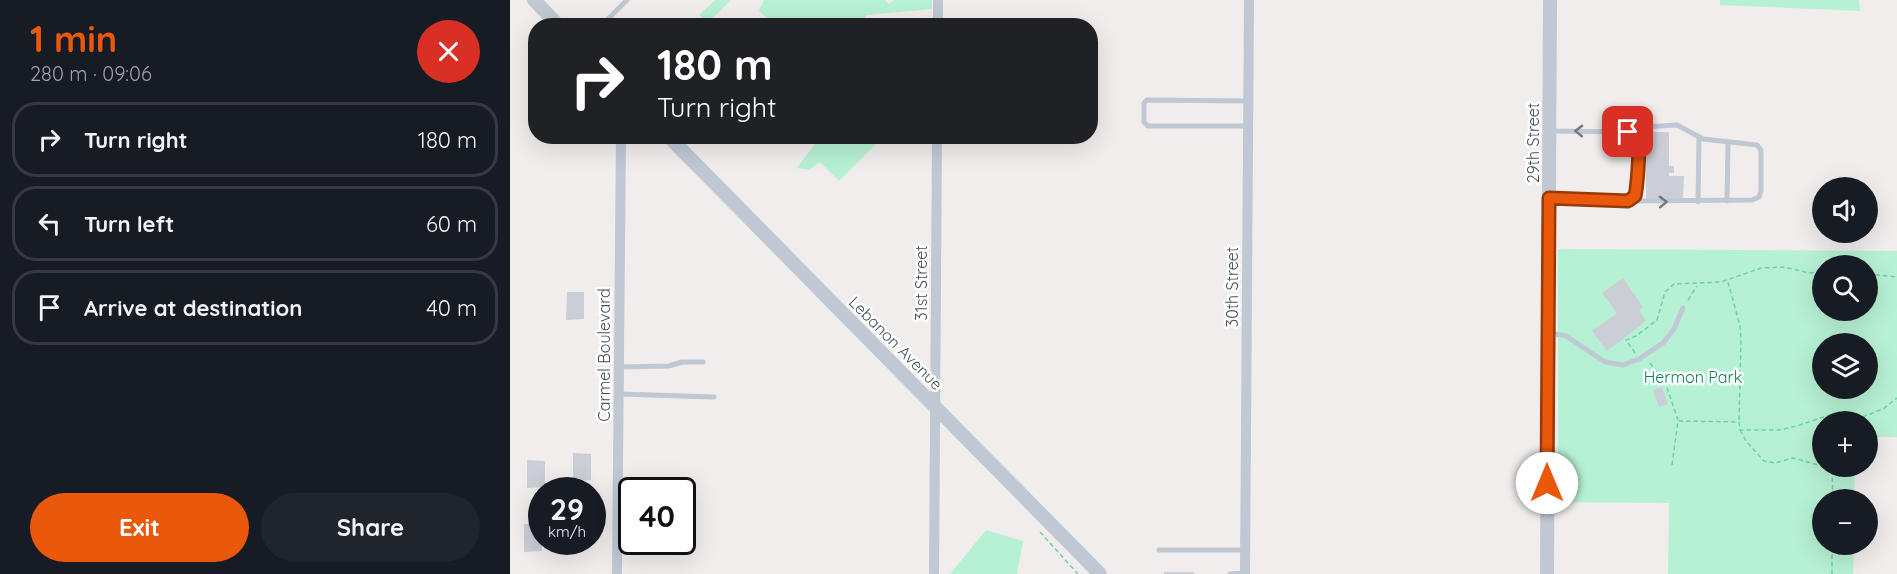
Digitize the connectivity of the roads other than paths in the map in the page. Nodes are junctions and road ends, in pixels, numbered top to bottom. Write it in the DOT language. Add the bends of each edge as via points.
graph roads {
  1 [pos="534,0"];
  2 [pos="627,0"];
  3 [pos="938,0"];
  4 [pos="1249,0"];
  5 [pos="1550,0"];
  6 [pos="551,18"];
  7 [pos="609,18"];
  8 [pos="938,18"];
  9 [pos="1249,101"];
  10 [pos="1248,126"];
  11 [pos="1549,131"];
  12 [pos="1628,132"];
  13 [pos="1699,137"];
  14 [pos="1728,142"];
  15 [pos="621,144"];
  16 [pos="676,144"];
  17 [pos="937,144"];
  18 [pos="1549,198"];
  19 [pos="1628,201"];
  20 [pos="1727,201"];
  21 [pos="1698,202"];
  22 [pos="1683,308"];
  23 [pos="1548,333"];
  24 [pos="703,362"];
  25 [pos="619,367"];
  26 [pos="619,394"];
  27 [pos="714,397"];
  28 [pos="935,406"];
  29 [pos="1160,550"];
  30 [pos="1246,550"];
  31 [pos="1245,573"];
  32 [pos="617,574"];
  33 [pos="934,574"];
  34 [pos="1100,574"];
  35 [pos="1230,574"];
  36 [pos="1547,574"];
  1 -- 6 [label="street"];
  2 -- 7 [label="lane"];
  3 -- 8 [label="street"];
  4 -- 9 [label="street, 30th Street"];
  5 -- 11 [label="street, 29th Street"];
  9 -- 10 [label="street, 30th Street"];
  9 -- 10 [label="lane" via="1144,103 1144,122 1148,126"];
  10 -- 30 [label="street, 30th Street"];
  12 -- 11 [label="lane, one-way"];
  11 -- 18 [label="street, 29th Street"];
  12 -- 13 [label="lane" via="1677,125"];
  12 -- 19 [label="lane" via="1638,144 1637,188"];
  13 -- 14 [label="lane"];
  13 -- 21 [label="lane"];
  14 -- 20 [label="lane"];
  14 -- 20 [label="lane" via="1758,145 1761,191 1752,200"];
  15 -- 25 [label="street, Carmel Boulevard"];
  16 -- 28 [label="street, Lebanon Avenue"];
  17 -- 28 [label="street, 31st Street"];
  18 -- 19 [label="lane"];
  18 -- 23 [label="street, 29th Street"];
  19 -- 21 [label="lane, one-way"];
  20 -- 21 [label="lane"];
  22 -- 23 [label="lane" via="1663,343 1623,364 1605,362 1566,336"];
  23 -- 36 [label="street, 29th Street"];
  24 -- 25 [label="lane"];
  25 -- 26 [label="street, Carmel Boulevard"];
  26 -- 27 [label="lane"];
  26 -- 32 [label="street, Carmel Boulevard"];
  28 -- 33 [label="street, 31st Street"];
  28 -- 34 [label="street, Lebanon Avenue"];
  29 -- 30 [label="lane"];
  30 -- 31 [label="street, 30th Street"];
  31 -- 35 [label="lane"];
}
